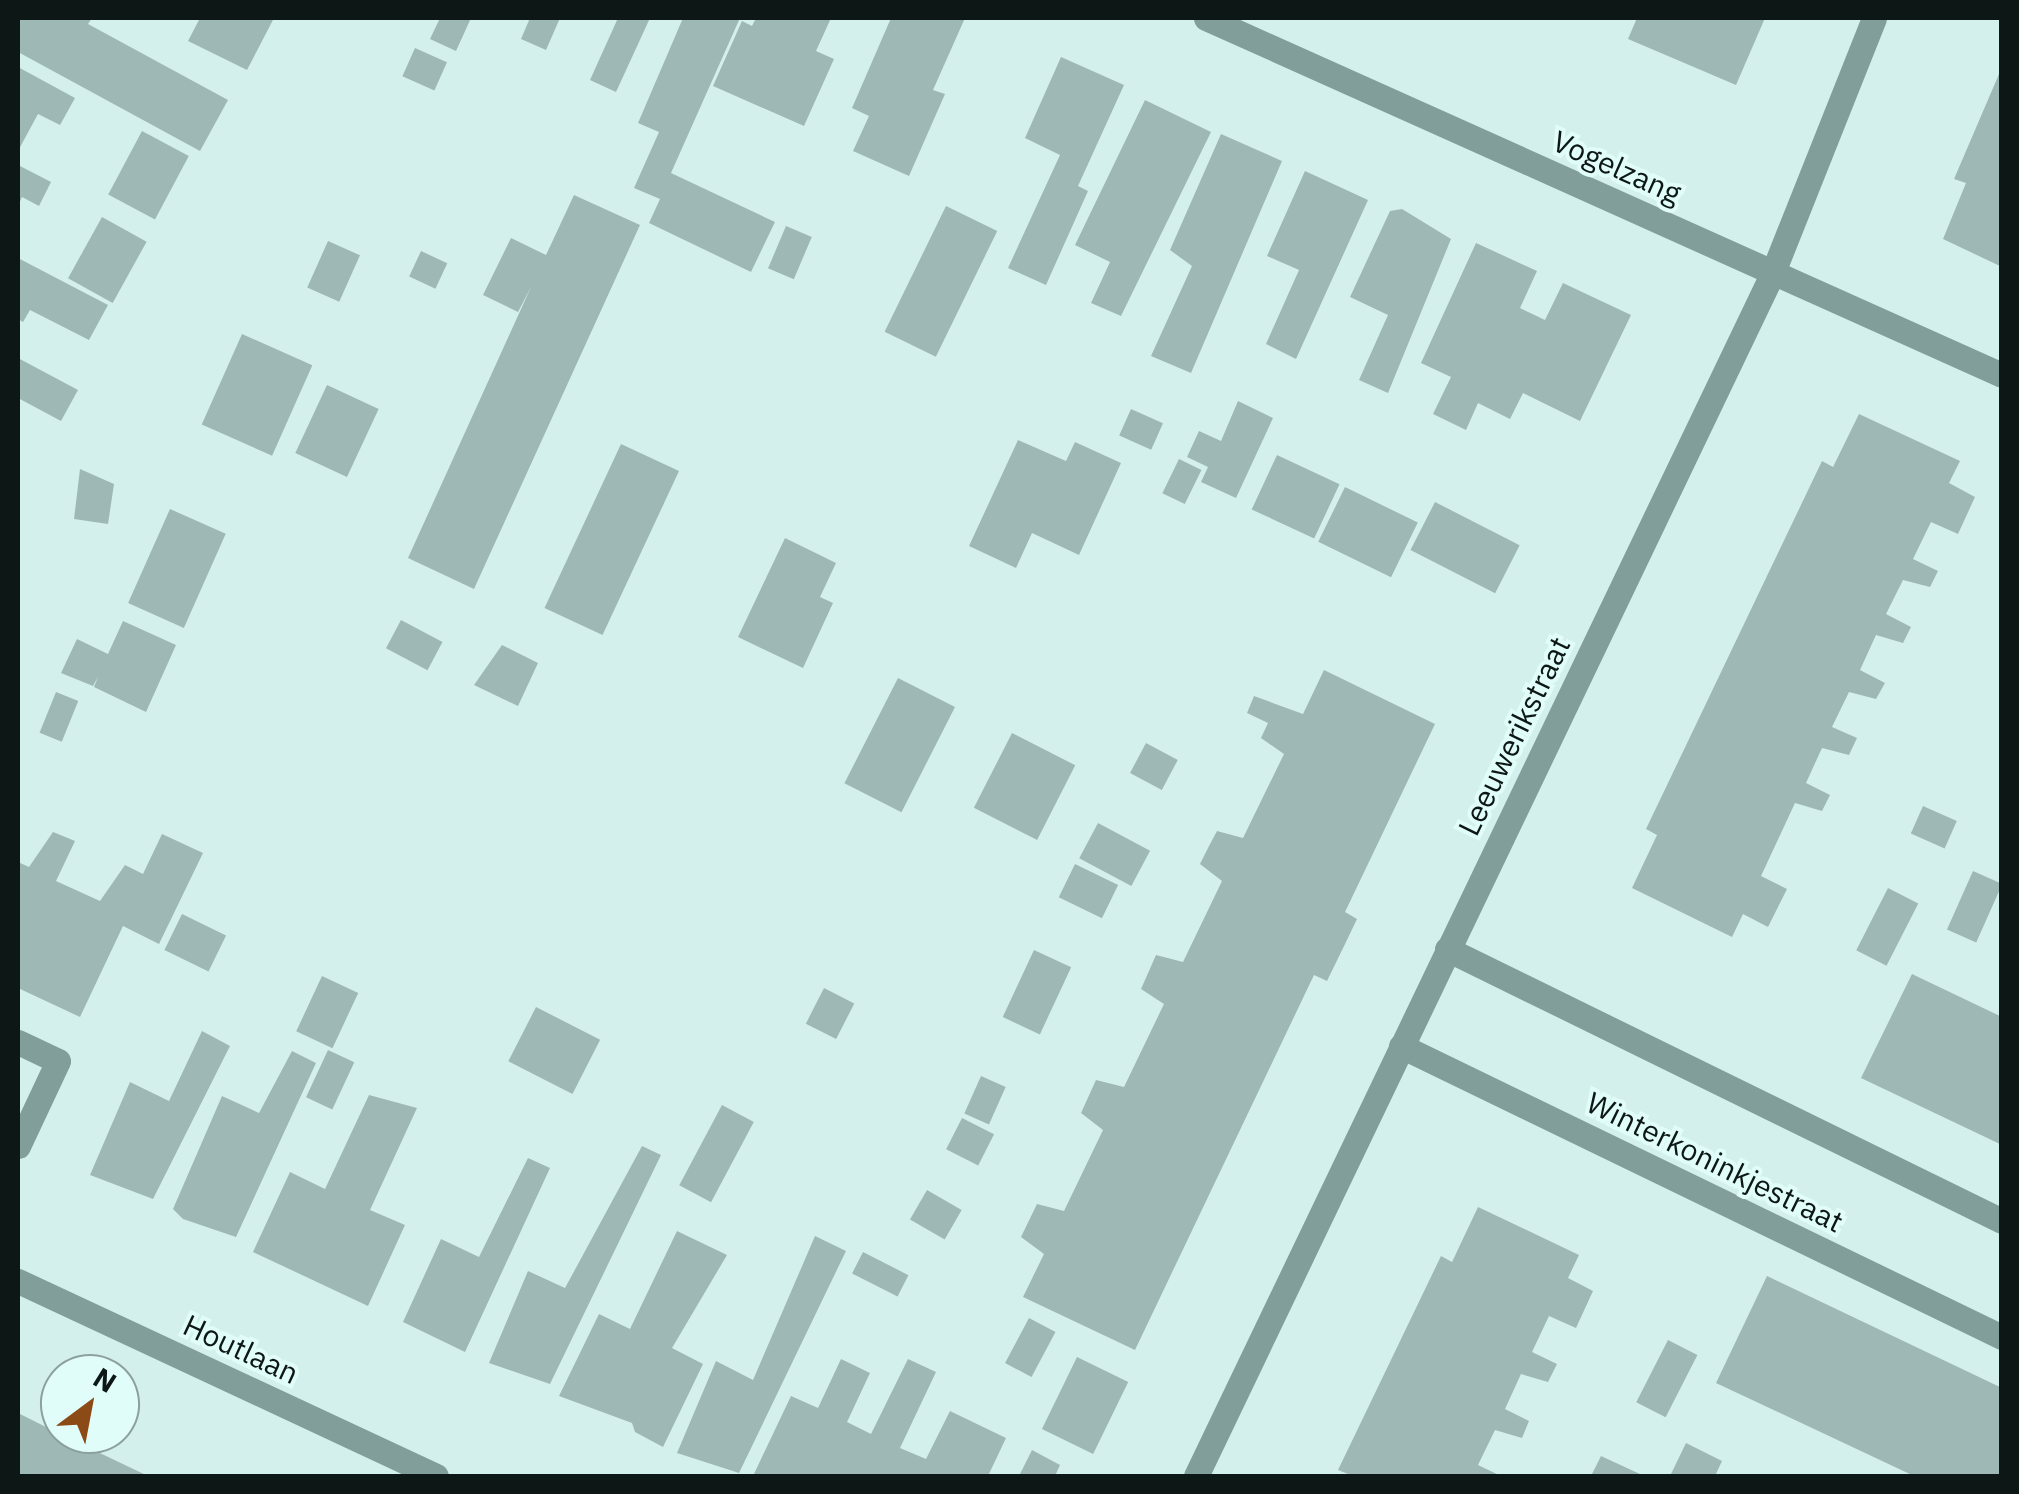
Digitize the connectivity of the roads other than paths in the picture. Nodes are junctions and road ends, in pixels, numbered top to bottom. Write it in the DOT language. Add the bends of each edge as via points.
graph roads {
  1 [pos="1206,18"];
  2 [pos="1874,18"];
  3 [pos="1774,272"];
  4 [pos="2002,376"];
  5 [pos="1447,949"];
  6 [pos="18,1042"];
  7 [pos="1401,1046"];
  8 [pos="18,1146"];
  9 [pos="2002,1221"];
  10 [pos="18,1281"];
  11 [pos="2002,1337"];
  12 [pos="436,1476"];
  13 [pos="1196,1476"];
  1 -- 3 [label="street, Vogelzang"];
  2 -- 3 [label="street, Leeuwerikstraat"];
  3 -- 4 [label="street, Vogelzang"];
  3 -- 5 [label="street, Leeuwerikstraat"];
  5 -- 7 [label="street, Leeuwerikstraat"];
  5 -- 9 [label="street"];
  6 -- 8 [label="street" via="58,1062"];
  7 -- 11 [label="street, Winterkoninkjestraat"];
  7 -- 13 [label="street, Leeuwerikstraat"];
  10 -- 12 [label="street, Houtlaan"];
}
